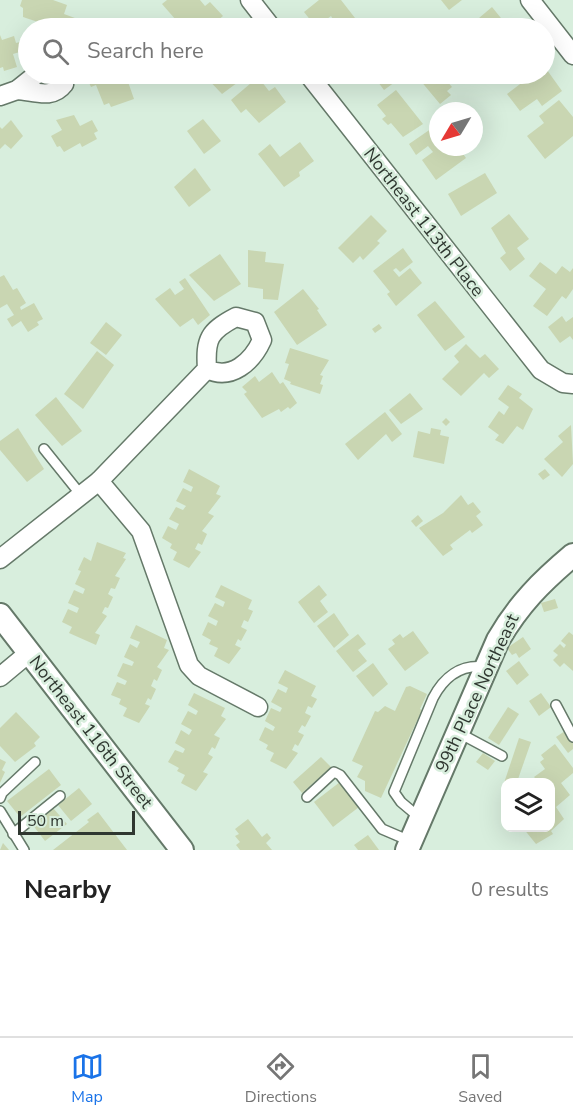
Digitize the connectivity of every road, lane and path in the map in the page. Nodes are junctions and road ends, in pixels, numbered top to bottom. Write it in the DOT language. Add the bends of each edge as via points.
graph roads {
  1 [pos="250,0"];
  2 [pos="530,0"];
  3 [pos="264,18"];
  4 [pos="544,18"];
  5 [pos="555,32"];
  6 [pos="573,55"];
  7 [pos="22,84"];
  8 [pos="64,84"];
  9 [pos="316,84"];
  10 [pos="8,93"];
  11 [pos="207,369"];
  12 [pos="573,384"];
  13 [pos="45,449"];
  14 [pos="99,481"];
  15 [pos="81,495"];
  16 [pos="573,555"];
  17 [pos="0,559"];
  18 [pos="0,615"];
  19 [pos="30,652"];
  20 [pos="485,667"];
  21 [pos="0,677"];
  22 [pos="556,705"];
  23 [pos="258,707"];
  24 [pos="457,731"];
  25 [pos="573,736"];
  26 [pos="502,756"];
  27 [pos="35,762"];
  28 [pos="60,796"];
  29 [pos="307,797"];
  30 [pos="0,798"];
  31 [pos="0,810"];
  32 [pos="420,818"];
  33 [pos="13,834"];
  34 [pos="408,846"];
  35 [pos="24,850"];
  36 [pos="182,850"];
  1 -- 3 [label="street"];
  2 -- 4 [label="street"];
  5 -- 6 [label="street"];
  7 -- 10 [label="street"];
  8 -- 10 [label="street" via="52,94"];
  9 -- 12 [label="street, Northeast 113th Place" via="541,370 563,384"];
  11 -- 14 [label="street"];
  13 -- 15 [label="lane"];
  14 -- 15 [label="street"];
  14 -- 23 [label="street" via="141,531 189,665 199,676"];
  15 -- 17 [label="street"];
  16 -- 20 [label="street, 99th Place Northeast" via="516,609"];
  18 -- 19 [label="street, Northeast 116th Street"];
  19 -- 21 [label="street"];
  19 -- 36 [label="street, Northeast 116th Street"];
  20 -- 24 [label="street, 99th Place Northeast"];
  20 -- 32 [label="lane" via="466,667 456,672 433,698 394,792"];
  22 -- 25 [label="lane"];
  24 -- 26 [label="lane"];
  24 -- 32 [label="street, 99th Place Northeast"];
  27 -- 30 [label="lane"];
  28 -- 33 [label="lane"];
  29 -- 34 [label="lane" via="334,772 382,829"];
  31 -- 33 [label="lane"];
  32 -- 34 [label="street, 99th Place Northeast"];
  33 -- 35 [label="lane"];
}
